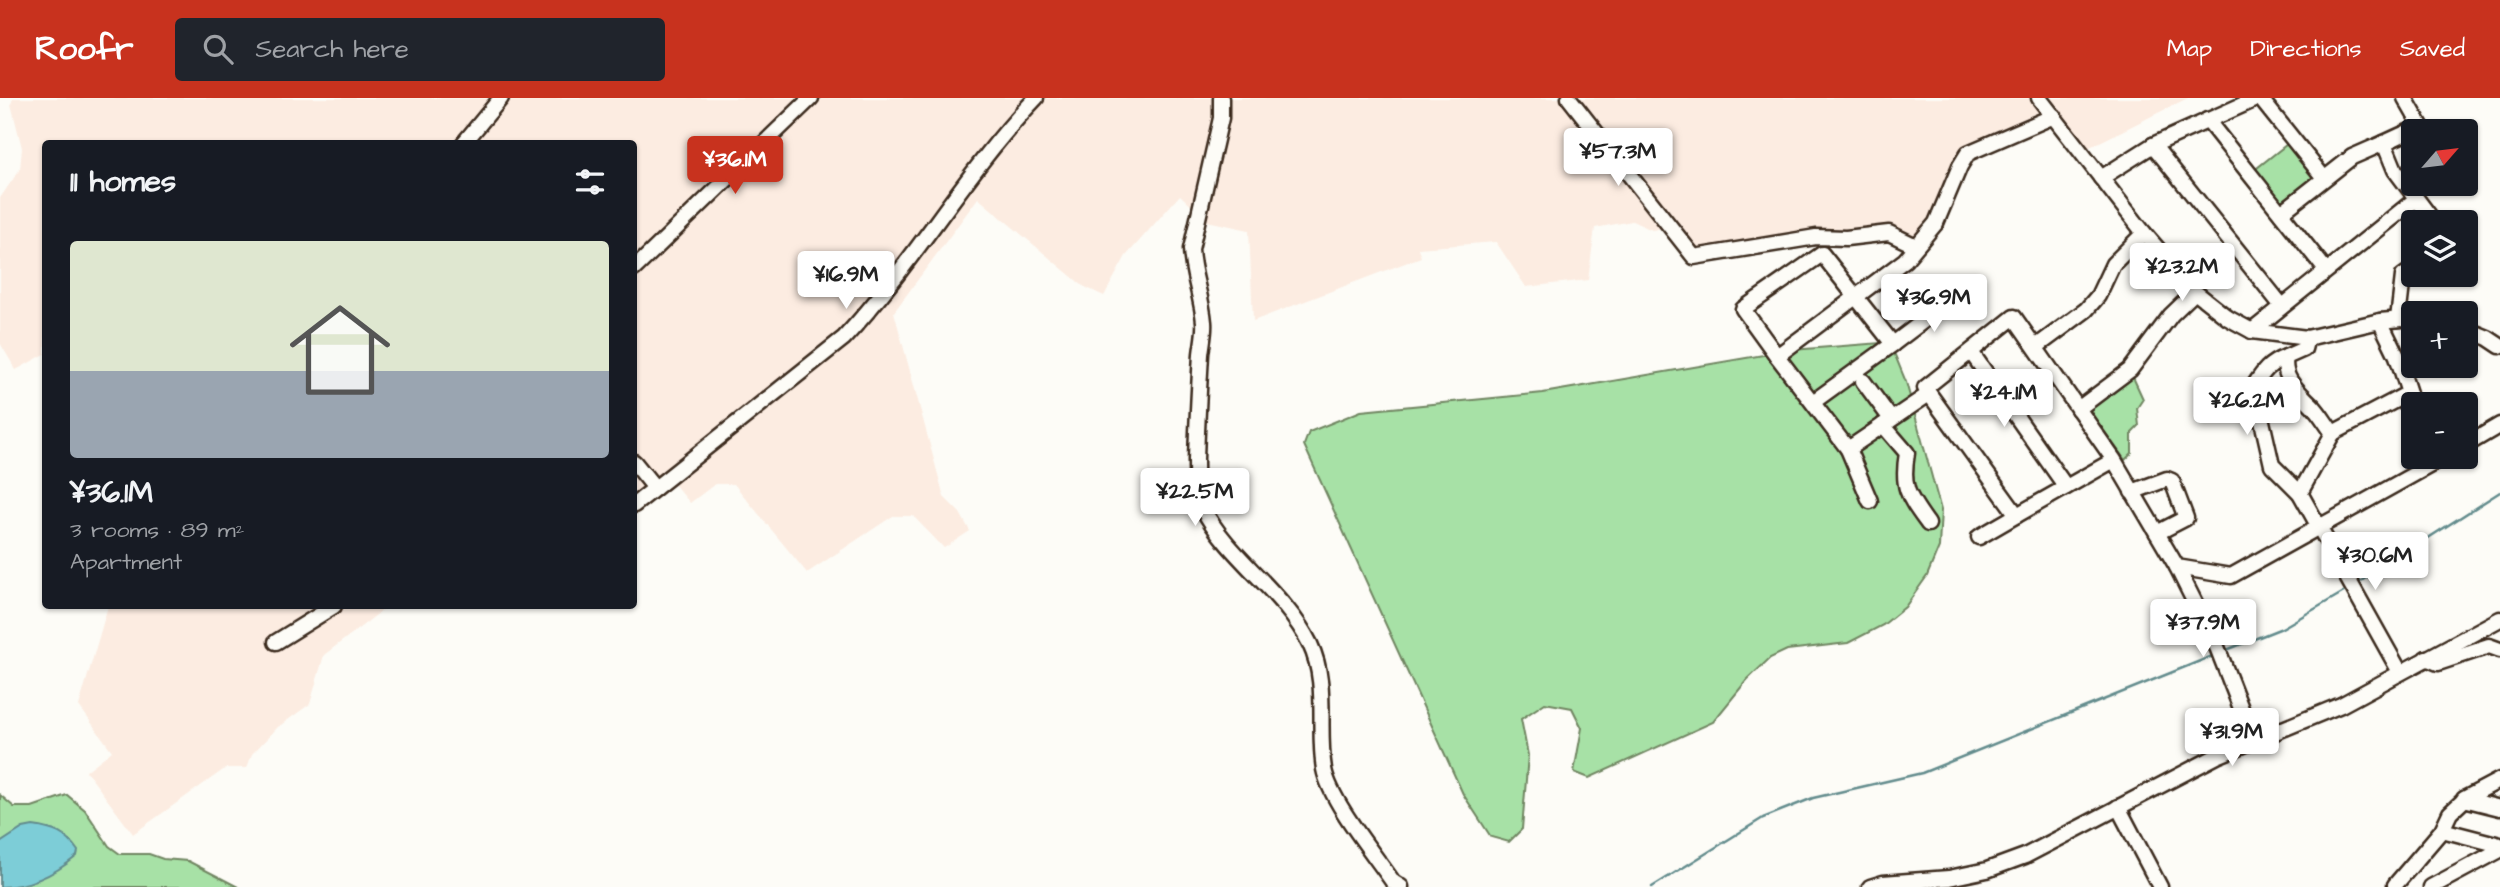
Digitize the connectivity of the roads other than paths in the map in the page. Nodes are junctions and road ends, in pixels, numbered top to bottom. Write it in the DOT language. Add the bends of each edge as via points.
graph roads {
  1 [pos="501,98"];
  2 [pos="811,98"];
  3 [pos="1036,98"];
  4 [pos="1221,98"];
  5 [pos="1569,98"];
  6 [pos="2039,98"];
  7 [pos="2259,98"];
  8 [pos="2405,98"];
  9 [pos="2054,116"];
  10 [pos="2207,120"];
  11 [pos="466,140"];
  12 [pos="2384,143"];
  13 [pos="2153,145"];
  14 [pos="2101,177"];
  15 [pos="2324,178"];
  16 [pos="2416,199"];
  17 [pos="2425,210"];
  18 [pos="2281,213"];
  19 [pos="2144,233"];
  20 [pos="1916,246"];
  21 [pos="637,266"];
  22 [pos="2325,269"];
  23 [pos="2402,287"];
  24 [pos="2195,292"];
  25 [pos="1955,297"];
  26 [pos="1856,298"];
  27 [pos="2282,306"];
  28 [pos="2398,319"];
  29 [pos="2401,319"];
  30 [pos="2379,321"];
  31 [pos="2252,331"];
  32 [pos="2478,335"];
  33 [pos="2307,338"];
  34 [pos="1892,344"];
  35 [pos="2500,346"];
  36 [pos="2036,347"];
  37 [pos="1971,352"];
  38 [pos="1777,356"];
  39 [pos="2286,358"];
  40 [pos="1863,381"];
  41 [pos="1929,394"];
  42 [pos="1813,402"];
  43 [pos="2078,408"];
  44 [pos="1887,422"];
  45 [pos="2500,425"];
  46 [pos="2333,433"];
  47 [pos="2478,438"];
  48 [pos="1849,449"];
  49 [pos="2114,460"];
  50 [pos="637,466"];
  51 [pos="2424,469"];
  52 [pos="2066,487"];
  53 [pos="655,488"];
  54 [pos="2132,492"];
  55 [pos="2300,493"];
  56 [pos="1870,501"];
  57 [pos="637,503"];
  58 [pos="2017,515"];
  59 [pos="1928,524"];
  60 [pos="2321,528"];
  61 [pos="2157,533"];
  62 [pos="1979,537"];
  63 [pos="2177,567"];
  64 [pos="329,609"];
  65 [pos="2500,619"];
  66 [pos="276,642"];
  67 [pos="2500,650"];
  68 [pos="2426,658"];
  69 [pos="2399,672"];
  70 [pos="2253,739"];
  71 [pos="2500,780"];
  72 [pos="2464,799"];
  73 [pos="2118,807"];
  74 [pos="2500,808"];
  75 [pos="2442,830"];
  76 [pos="2500,848"];
  77 [pos="1950,883"];
  78 [pos="2393,886"];
  79 [pos="1401,887"];
  80 [pos="1870,887"];
  81 [pos="2160,887"];
  82 [pos="2431,887"];
  1 -- 11 [label="street"];
  2 -- 21 [label="street"];
  3 -- 53 [label="street" via="844,338"];
  4 -- 79 [label="street" via="1221,118 1191,249 1204,323 1197,428 1200,503 1309,643 1323,703 1325,771 1343,808"];
  5 -- 20 [label="street" via="1694,257 1816,237 1889,233"];
  6 -- 9 [label="street"];
  7 -- 10 [label="street"];
  7 -- 15 [label="street"];
  8 -- 12 [label="street" via="2421,126"];
  9 -- 14 [label="street"];
  9 -- 20 [label="street" via="1968,153 1936,223"];
  10 -- 13 [label="street"];
  10 -- 18 [label="street"];
  12 -- 15 [label="street" via="2352,157"];
  12 -- 16 [label="street" via="2395,170"];
  13 -- 14 [label="street"];
  13 -- 27 [label="street"];
  14 -- 19 [label="street"];
  15 -- 18 [label="street"];
  16 -- 17 [label="street"];
  16 -- 22 [label="street"];
  18 -- 22 [label="street"];
  19 -- 24 [label="street"];
  19 -- 36 [label="street" via="2113,264 2086,310"];
  20 -- 26 [label="street"];
  22 -- 27 [label="street"];
  23 -- 28 [label="street"];
  24 -- 31 [label="street"];
  24 -- 43 [label="street" via="2171,315 2130,370"];
  25 -- 34 [label="street"];
  26 -- 34 [label="street"];
  26 -- 38 [label="street"];
  26 -- 38 [label="street" via="1822,254 1743,309"];
  27 -- 31 [label="street"];
  28 -- 29 [label="street"];
  28 -- 30 [label="street"];
  30 -- 33 [label="street"];
  30 -- 46 [label="street" via="2409,393"];
  31 -- 33 [label="street"];
  32 -- 35 [label="street"];
  33 -- 39 [label="street" via="2304,349"];
  34 -- 42 [label="street"];
  36 -- 37 [label="street" via="2014,317"];
  36 -- 43 [label="street"];
  37 -- 41 [label="street" via="1925,388"];
  37 -- 52 [label="street"];
  38 -- 42 [label="street"];
  39 -- 46 [label="street" via="2284,367 2296,392"];
  39 -- 55 [label="street" via="2263,370 2254,386 2272,465"];
  40 -- 44 [label="street"];
  41 -- 44 [label="street"];
  41 -- 58 [label="street"];
  42 -- 48 [label="street"];
  43 -- 49 [label="street"];
  44 -- 48 [label="street"];
  44 -- 59 [label="street" via="1907,453 1903,477 1907,494"];
  45 -- 47 [label="street"];
  46 -- 55 [label="street"];
  48 -- 56 [label="street"];
  49 -- 52 [label="street"];
  49 -- 54 [label="street"];
  50 -- 53 [label="street"];
  51 -- 60 [label="street"];
  52 -- 58 [label="street"];
  53 -- 57 [label="street"];
  54 -- 61 [label="street"];
  54 -- 61 [label="street" via="2172,481 2186,518"];
  55 -- 60 [label="street"];
  58 -- 62 [label="street"];
  60 -- 63 [label="street" via="2231,576"];
  60 -- 69 [label="street"];
  61 -- 63 [label="street"];
  63 -- 70 [label="street" via="2217,647"];
  64 -- 66 [label="street"];
  65 -- 68 [label="street"];
  67 -- 68 [label="street" via="2489,646 2438,663"];
  68 -- 69 [label="street"];
  69 -- 70 [label="street" via="2341,705"];
  70 -- 73 [label="street"];
  71 -- 72 [label="street"];
  72 -- 74 [label="street"];
  72 -- 75 [label="street"];
  73 -- 77 [label="street" via="2025,856"];
  73 -- 81 [label="street"];
  75 -- 76 [label="street"];
  75 -- 78 [label="street"];
  76 -- 82 [label="street"];
  77 -- 80 [label="street"];
}
